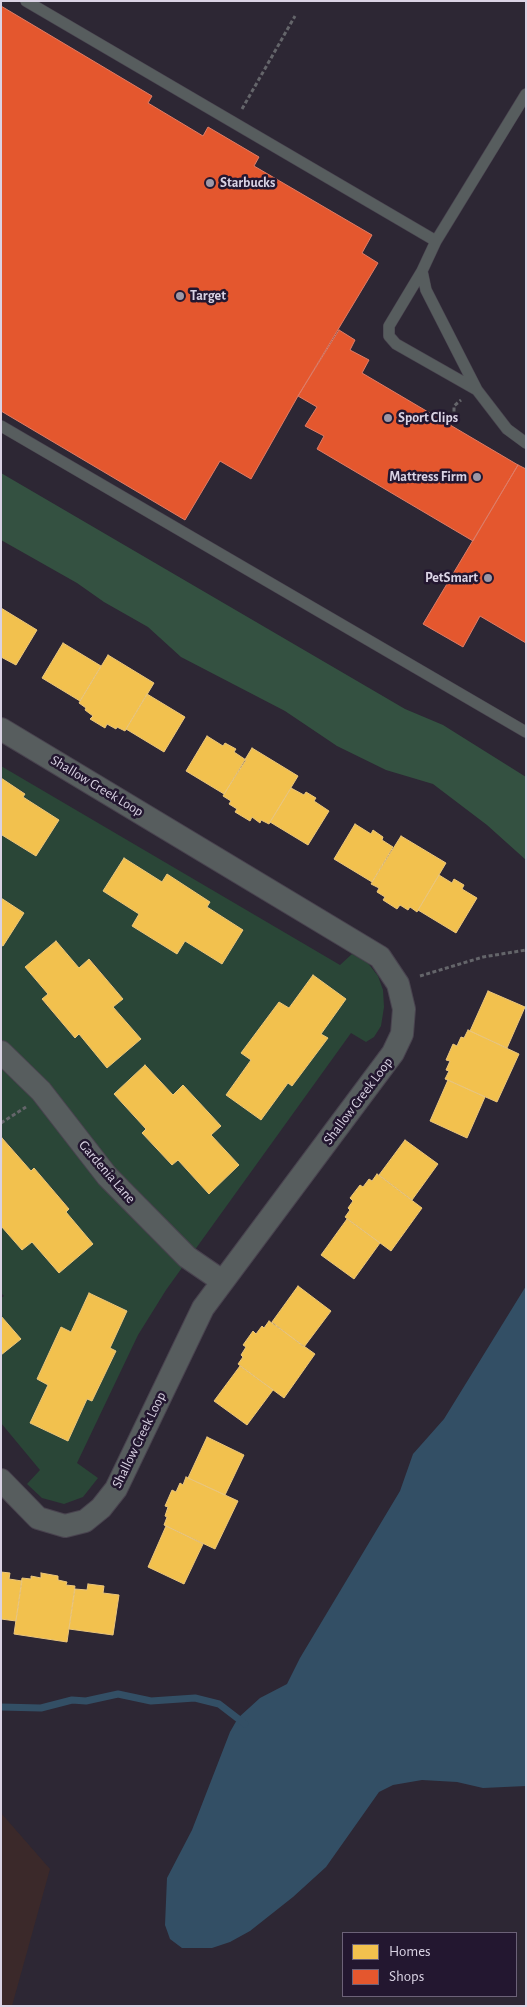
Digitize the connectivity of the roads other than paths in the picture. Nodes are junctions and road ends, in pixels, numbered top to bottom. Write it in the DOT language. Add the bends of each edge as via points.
graph roads {
  1 [pos="26,1"];
  2 [pos="526,94"];
  3 [pos="436,240"];
  4 [pos="422,271"];
  5 [pos="476,390"];
  6 [pos="1,426"];
  7 [pos="526,443"];
  8 [pos="1,729"];
  9 [pos="526,732"];
  10 [pos="1,1052"];
  11 [pos="222,1282"];
  12 [pos="1,1480"];
  1 -- 3 [label="lane"];
  2 -- 3 [label="lane"];
  3 -- 4 [label="lane"];
  4 -- 5 [label="lane" via="426,290"];
  4 -- 5 [label="lane" via="389,326 389,336 396,344"];
  5 -- 7 [label="lane" via="507,429"];
  6 -- 9 [label="lane"];
  8 -- 11 [label="street, Shallow Creek Loop" via="358,942 380,957 398,984 404,1009 402,1034 394,1053"];
  10 -- 11 [label="street, Gardenia Lane" via="45,1096 107,1176 187,1257"];
  11 -- 12 [label="street, Shallow Creek Loop" via="203,1308 116,1489 101,1508 85,1521 65,1526 38,1518"];
}
